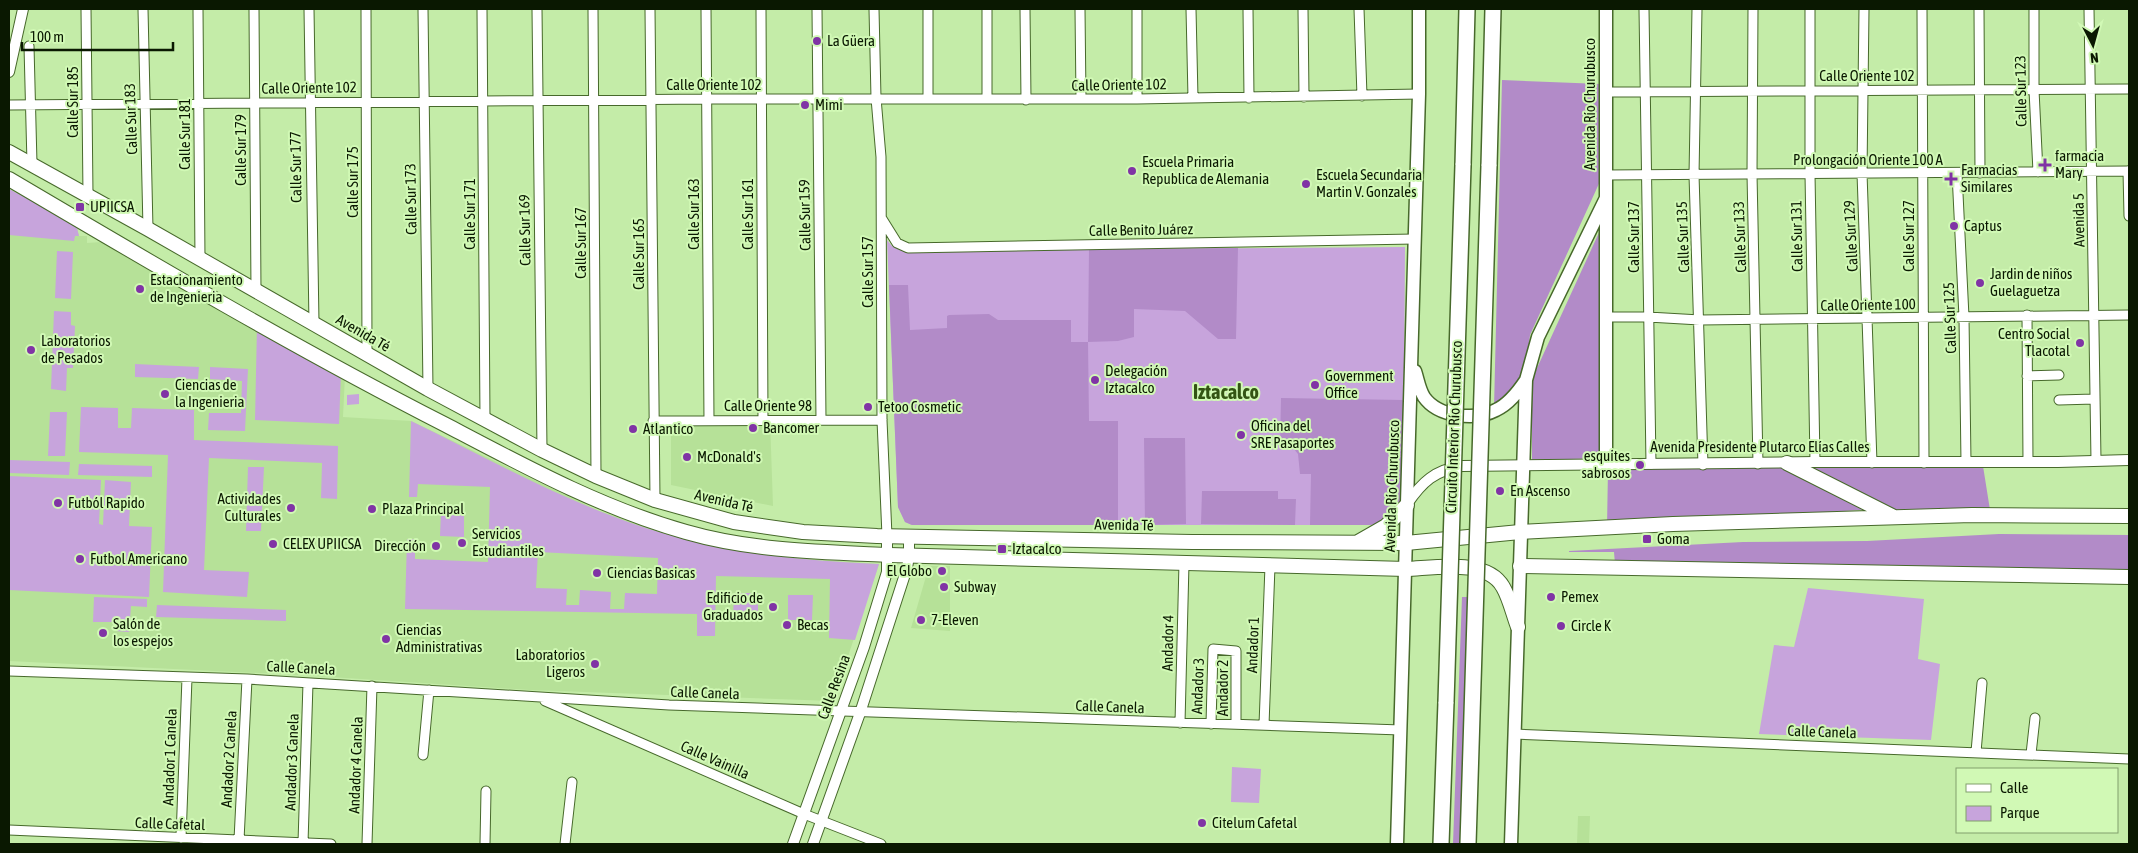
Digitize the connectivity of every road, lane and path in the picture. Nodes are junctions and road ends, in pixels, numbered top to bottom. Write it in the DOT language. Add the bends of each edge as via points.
graph roads {
  1 [pos="23,9"];
  2 [pos="86,9"];
  3 [pos="142,9"];
  4 [pos="198,9"];
  5 [pos="254,9"];
  6 [pos="309,9"];
  7 [pos="366,9"];
  8 [pos="423,9"];
  9 [pos="482,9"];
  10 [pos="537,9"];
  11 [pos="593,9"];
  12 [pos="650,9"];
  13 [pos="706,9"];
  14 [pos="761,9"];
  15 [pos="817,9"];
  16 [pos="874,9"];
  17 [pos="928,9"];
  18 [pos="987,9"];
  19 [pos="1025,9"];
  20 [pos="1080,9"];
  21 [pos="1136,9"];
  22 [pos="1192,9"];
  23 [pos="1248,9"];
  24 [pos="1303,9"];
  25 [pos="1359,9"];
  26 [pos="1420,9"];
  27 [pos="1467,9"];
  28 [pos="1493,9"];
  29 [pos="1606,9"];
  30 [pos="1644,9"];
  31 [pos="1697,9"];
  32 [pos="1753,9"];
  33 [pos="1810,9"];
  34 [pos="1864,9"];
  35 [pos="1922,9"];
  36 [pos="1979,9"];
  37 [pos="2034,9"];
  38 [pos="2089,9"];
  39 [pos="29,46"];
  40 [pos="9,72"];
  41 [pos="2129,88"];
  42 [pos="2090,89"];
  43 [pos="1810,90"];
  44 [pos="1922,90"];
  45 [pos="1980,90"];
  46 [pos="2034,90"];
  47 [pos="1644,91"];
  48 [pos="1697,91"];
  49 [pos="1752,91"];
  50 [pos="1863,91"];
  51 [pos="1606,92"];
  52 [pos="1419,94"];
  53 [pos="1362,96"];
  54 [pos="1304,97"];
  55 [pos="818,98"];
  56 [pos="876,98"];
  57 [pos="1193,98"];
  58 [pos="1249,98"];
  59 [pos="707,99"];
  60 [pos="761,99"];
  61 [pos="928,99"];
  62 [pos="987,99"];
  63 [pos="1081,99"];
  64 [pos="1137,99"];
  65 [pos="424,100"];
  66 [pos="594,100"];
  67 [pos="652,100"];
  68 [pos="1026,100"];
  69 [pos="367,101"];
  70 [pos="537,101"];
  71 [pos="309,102"];
  72 [pos="482,102"];
  73 [pos="255,103"];
  74 [pos="9,105"];
  75 [pos="86,105"];
  76 [pos="143,105"];
  77 [pos="199,105"];
  78 [pos="30,106"];
  79 [pos="9,152"];
  80 [pos="32,164"];
  81 [pos="2129,171"];
  82 [pos="1980,172"];
  83 [pos="2038,172"];
  84 [pos="2092,172"];
  85 [pos="1862,173"];
  86 [pos="1922,173"];
  87 [pos="1957,173"];
  88 [pos="1752,174"];
  89 [pos="1810,174"];
  90 [pos="1606,175"];
  91 [pos="1647,175"];
  92 [pos="1694,175"];
  93 [pos="9,179"];
  94 [pos="88,195"];
  95 [pos="1606,198"];
  96 [pos="2129,216"];
  97 [pos="882,219"];
  98 [pos="148,229"];
  99 [pos="1415,239"];
  100 [pos="200,259"];
  101 [pos="256,291"];
  102 [pos="2095,315"];
  103 [pos="2129,315"];
  104 [pos="2027,316"];
  105 [pos="1606,317"];
  106 [pos="1648,317"];
  107 [pos="1964,317"];
  108 [pos="1868,318"];
  109 [pos="1924,318"];
  110 [pos="1756,319"];
  111 [pos="1813,319"];
  112 [pos="1700,320"];
  113 [pos="314,324"];
  114 [pos="368,355"];
  115 [pos="1412,359"];
  116 [pos="2059,375"];
  117 [pos="2027,376"];
  118 [pos="1526,380"];
  119 [pos="428,389"];
  120 [pos="2094,399"];
  121 [pos="2059,400"];
  122 [pos="485,419"];
  123 [pos="653,420"];
  124 [pos="709,420"];
  125 [pos="763,420"];
  126 [pos="821,420"];
  127 [pos="882,420"];
  128 [pos="542,450"];
  129 [pos="2096,460"];
  130 [pos="2129,460"];
  131 [pos="1815,462"];
  132 [pos="1924,462"];
  133 [pos="1966,462"];
  134 [pos="2028,462"];
  135 [pos="1787,463"];
  136 [pos="1872,463"];
  137 [pos="1606,464"];
  138 [pos="1651,464"];
  139 [pos="1703,464"];
  140 [pos="1758,464"];
  141 [pos="1524,465"];
  142 [pos="596,476"];
  143 [pos="655,500"];
  144 [pos="1407,505"];
  145 [pos="2129,516"];
  146 [pos="1895,517"];
  147 [pos="1520,532"];
  148 [pos="887,536"];
  149 [pos="909,537"];
  150 [pos="1357,542"];
  151 [pos="1406,543"];
  152 [pos="888,555"];
  153 [pos="909,556"];
  154 [pos="1184,563"];
  155 [pos="1270,566"];
  156 [pos="1520,566"];
  157 [pos="1406,569"];
  158 [pos="2129,576"];
  159 [pos="1518,627"];
  160 [pos="1213,649"];
  161 [pos="9,671"];
  162 [pos="187,678"];
  163 [pos="247,679"];
  164 [pos="308,682"];
  165 [pos="1982,683"];
  166 [pos="372,686"];
  167 [pos="429,690"];
  168 [pos="538,698"];
  169 [pos="841,711"];
  170 [pos="860,713"];
  171 [pos="2035,718"];
  172 [pos="1180,723"];
  173 [pos="1211,724"];
  174 [pos="1236,724"];
  175 [pos="1264,725"];
  176 [pos="1401,730"];
  177 [pos="1514,734"];
  178 [pos="1976,752"];
  179 [pos="2031,754"];
  180 [pos="423,756"];
  181 [pos="2129,759"];
  182 [pos="572,782"];
  183 [pos="486,790"];
  184 [pos="804,814"];
  185 [pos="821,821"];
  186 [pos="9,830"];
  187 [pos="181,838"];
  188 [pos="239,840"];
  189 [pos="303,843"];
  190 [pos="331,844"];
  191 [pos="367,844"];
  192 [pos="485,844"];
  193 [pos="565,844"];
  194 [pos="793,844"];
  195 [pos="814,844"];
  196 [pos="881,844"];
  197 [pos="1397,844"];
  198 [pos="1441,844"];
  199 [pos="1468,844"];
  200 [pos="1511,844"];
  1 -- 40 [label="street"];
  2 -- 75 [label="street, Calle Sur 185"];
  3 -- 76 [label="street, Calle Sur 183"];
  4 -- 77 [label="street, Calle Sur 181"];
  5 -- 73 [label="street, Calle Sur 179"];
  6 -- 71 [label="street, Calle Sur 177"];
  7 -- 69 [label="street, Calle Sur 175"];
  8 -- 65 [label="street, Calle Sur 173"];
  9 -- 72 [label="street, Calle Sur 171"];
  10 -- 70 [label="street, Calle Sur 169"];
  11 -- 66 [label="street, Calle Sur 167"];
  12 -- 67 [label="street, Calle Sur 165"];
  13 -- 59 [label="street, Calle Sur 163"];
  14 -- 60 [label="street, Calle Sur 161"];
  15 -- 55 [label="street, Calle Sur 159"];
  16 -- 56 [label="street, Calle Sur 157"];
  17 -- 61 [label="street"];
  18 -- 62 [label="street"];
  19 -- 68 [label="street"];
  20 -- 63 [label="street"];
  21 -- 64 [label="street"];
  22 -- 57 [label="street"];
  23 -- 58 [label="street"];
  24 -- 54 [label="street"];
  25 -- 53 [label="street"];
  26 -- 52 [label="main road, Avenida Río Churubusco"];
  27 -- 198 [label="highway, Circuito Interior Río Churubusco, bridge"];
  28 -- 199 [label="highway, Circuito Interior Río Churubusco, bridge"];
  29 -- 51 [label="main road, Avenida Río Churubusco"];
  30 -- 47 [label="street, Calle Sur 137"];
  31 -- 48 [label="street, Calle Sur 135"];
  32 -- 49 [label="street, Calle Sur 133"];
  33 -- 43 [label="street, Calle Sur 131"];
  34 -- 50 [label="street, Calle Sur 129"];
  35 -- 44 [label="street, Calle Sur 127"];
  36 -- 45 [label="street"];
  37 -- 46 [label="street, Calle Sur 123"];
  38 -- 42 [label="street, Avenida 5"];
  39 -- 78 [label="street"];
  41 -- 42 [label="street, Calle Oriente 102"];
  42 -- 46 [label="street, Calle Oriente 102"];
  42 -- 84 [label="street, Avenida 5"];
  43 -- 49 [label="street, Calle Oriente 102"];
  43 -- 50 [label="street, Calle Oriente 102"];
  43 -- 89 [label="street, Calle Sur 131"];
  44 -- 45 [label="street, Calle Oriente 102"];
  44 -- 50 [label="street, Calle Oriente 102"];
  44 -- 86 [label="street, Calle Sur 127"];
  45 -- 46 [label="street, Calle Oriente 102"];
  45 -- 82 [label="street"];
  46 -- 83 [label="street, Calle Sur 123"];
  47 -- 48 [label="street, Calle Oriente 102"];
  47 -- 51 [label="street, Calle Oriente 102"];
  47 -- 91 [label="street, Calle Sur 137"];
  48 -- 49 [label="street, Calle Oriente 102"];
  48 -- 92 [label="street, Calle Sur 135"];
  49 -- 88 [label="street, Calle Sur 133"];
  50 -- 85 [label="street, Calle Sur 129"];
  51 -- 90 [label="main road, Avenida Río Churubusco"];
  52 -- 53 [label="street, Calle Oriente 102"];
  52 -- 99 [label="main road, Avenida Río Churubusco"];
  53 -- 54 [label="street, Calle Oriente 102"];
  54 -- 58 [label="street, Calle Oriente 102"];
  55 -- 56 [label="street, Calle Oriente 102"];
  55 -- 60 [label="street, Calle Oriente 102"];
  55 -- 126 [label="street, Calle Sur 159"];
  56 -- 61 [label="street, Calle Oriente 102"];
  56 -- 97 [label="street, Calle Sur 157"];
  57 -- 58 [label="street, Calle Oriente 102"];
  57 -- 64 [label="street, Calle Oriente 102"];
  59 -- 60 [label="street, Calle Oriente 102"];
  59 -- 67 [label="street, Calle Oriente 102"];
  59 -- 124 [label="street, Calle Sur 163"];
  60 -- 125 [label="street, Calle Sur 161"];
  61 -- 62 [label="street, Calle Oriente 102"];
  62 -- 68 [label="street, Calle Oriente 102"];
  63 -- 64 [label="street, Calle Oriente 102"];
  63 -- 68 [label="street, Calle Oriente 102"];
  65 -- 69 [label="street, Calle Oriente 102"];
  65 -- 72 [label="street, Calle Oriente 102"];
  65 -- 119 [label="street, Calle Sur 173"];
  66 -- 67 [label="street, Calle Oriente 102"];
  66 -- 70 [label="street, Calle Oriente 102"];
  66 -- 142 [label="street, Calle Sur 167"];
  67 -- 123 [label="street, Calle Sur 165"];
  69 -- 71 [label="street, Calle Oriente 102"];
  69 -- 114 [label="street, Calle Sur 175"];
  70 -- 72 [label="street, Calle Oriente 102"];
  70 -- 128 [label="street, Calle Sur 169"];
  71 -- 73 [label="street, Calle Oriente 102"];
  71 -- 113 [label="street, Calle Sur 177"];
  72 -- 122 [label="street, Calle Sur 171"];
  73 -- 77 [label="street, Calle Oriente 102"];
  73 -- 101 [label="street, Calle Sur 179"];
  74 -- 78 [label="street, Calle Oriente 102"];
  75 -- 76 [label="street, Calle Oriente 102"];
  75 -- 78 [label="street, Calle Oriente 102"];
  75 -- 94 [label="street, Calle Sur 185"];
  76 -- 77 [label="street, Calle Oriente 102"];
  76 -- 98 [label="street, Calle Sur 183"];
  77 -- 100 [label="street, Calle Sur 181"];
  78 -- 80 [label="street"];
  79 -- 80 [label="main road, Avenida Té"];
  80 -- 94 [label="main road, Avenida Té"];
  81 -- 84 [label="street, Prolongación Oriente 100 A"];
  81 -- 96 [label="street"];
  82 -- 83 [label="street, Prolongación Oriente 100 A"];
  82 -- 87 [label="street, Prolongación Oriente 100 A"];
  83 -- 84 [label="street, Prolongación Oriente 100 A"];
  84 -- 102 [label="street, Avenida 5"];
  85 -- 86 [label="street, Prolongación Oriente 100 A"];
  85 -- 89 [label="street, Prolongación Oriente 100 A"];
  85 -- 108 [label="street, Calle Sur 129"];
  86 -- 87 [label="street, Prolongación Oriente 100 A"];
  86 -- 109 [label="street, Calle Sur 127"];
  87 -- 107 [label="street, Calle Sur 125"];
  88 -- 89 [label="street, Prolongación Oriente 100 A"];
  88 -- 92 [label="street, Prolongación Oriente 100 A"];
  88 -- 110 [label="street, Calle Sur 133"];
  89 -- 111 [label="street, Calle Sur 131"];
  90 -- 91 [label="street, Prolongación Oriente 100 A"];
  90 -- 95 [label="main road, Avenida Río Churubusco"];
  91 -- 92 [label="street, Prolongación Oriente 100 A"];
  91 -- 106 [label="street, Calle Sur 137"];
  92 -- 112 [label="street, Calle Sur 135"];
  93 -- 152 [label="main road" via="384,394 594,499 686,532 732,543 803,551"];
  94 -- 98 [label="main road, Avenida Té"];
  95 -- 105 [label="main road, Avenida Río Churubusco"];
  95 -- 118 [label="main road, Avenida Río Churubusco" via="1538,337"];
  97 -- 99 [label="street, Calle Benito Juárez" via="898,243 908,248"];
  97 -- 127 [label="street, Calle Sur 157"];
  98 -- 100 [label="main road, Avenida Té"];
  99 -- 115 [label="main road, Avenida Río Churubusco"];
  100 -- 101 [label="main road, Avenida Té"];
  101 -- 113 [label="main road, Avenida Té"];
  102 -- 103 [label="street, Calle Oriente 100"];
  102 -- 104 [label="street, Calle Oriente 100"];
  102 -- 120 [label="street, Avenida 5"];
  104 -- 107 [label="street, Calle Oriente 100"];
  104 -- 117 [label="street"];
  105 -- 106 [label="street, Calle Oriente 100"];
  105 -- 137 [label="main road, Avenida Río Churubusco"];
  106 -- 112 [label="street, Calle Oriente 100"];
  106 -- 138 [label="street, Calle Sur 137"];
  107 -- 109 [label="street, Calle Oriente 100"];
  107 -- 133 [label="street, Calle Sur 125"];
  108 -- 109 [label="street, Calle Oriente 100"];
  108 -- 111 [label="street, Calle Oriente 100"];
  108 -- 136 [label="street, Calle Sur 129"];
  109 -- 132 [label="street, Calle Sur 127"];
  110 -- 111 [label="street, Calle Oriente 100"];
  110 -- 112 [label="street, Calle Oriente 100"];
  110 -- 140 [label="street, Calle Sur 133"];
  111 -- 131 [label="street, Calle Sur 131"];
  112 -- 139 [label="street, Calle Sur 135"];
  113 -- 114 [label="main road, Avenida Té"];
  114 -- 119 [label="main road, Avenida Té"];
  115 -- 118 [label="main road" via="1425,398 1439,409 1458,415 1475,416 1497,410"];
  115 -- 144 [label="main road, Avenida Río Churubusco"];
  116 -- 117 [label="street"];
  117 -- 134 [label="street"];
  118 -- 141 [label="main road, Avenida Río Churubusco"];
  119 -- 122 [label="main road, Avenida Té"];
  120 -- 121 [label="street"];
  120 -- 129 [label="street, Avenida 5"];
  122 -- 128 [label="main road, Avenida Té"];
  123 -- 124 [label="street, Calle Oriente 98"];
  123 -- 143 [label="street, Calle Sur 165"];
  124 -- 125 [label="street, Calle Oriente 98"];
  125 -- 126 [label="street, Calle Oriente 98"];
  126 -- 127 [label="street, Calle Oriente 98"];
  127 -- 148 [label="street, Calle Sur 157"];
  128 -- 142 [label="main road, Avenida Té"];
  129 -- 130 [label="street, Avenida Presidente Plutarco Elías Calles"];
  129 -- 134 [label="street, Avenida Presidente Plutarco Elías Calles"];
  131 -- 135 [label="street, Avenida Presidente Plutarco Elías Calles"];
  131 -- 136 [label="street, Avenida Presidente Plutarco Elías Calles"];
  132 -- 133 [label="street, Avenida Presidente Plutarco Elías Calles"];
  132 -- 136 [label="street, Avenida Presidente Plutarco Elías Calles"];
  133 -- 134 [label="street, Avenida Presidente Plutarco Elías Calles"];
  135 -- 140 [label="street, Avenida Presidente Plutarco Elías Calles"];
  135 -- 146 [label="main road"];
  137 -- 138 [label="street, Avenida Presidente Plutarco Elías Calles"];
  137 -- 141 [label="street, Avenida Presidente Plutarco Elías Calles"];
  138 -- 139 [label="street, Avenida Presidente Plutarco Elías Calles"];
  139 -- 140 [label="street, Avenida Presidente Plutarco Elías Calles"];
  141 -- 144 [label="street, Avenida Presidente Plutarco Elías Calles" via="1462,466 1440,471 1424,481"];
  141 -- 147 [label="main road, Avenida Río Churubusco"];
  142 -- 143 [label="main road, Avenida Té"];
  143 -- 148 [label="main road, Avenida Té" via="734,522 803,532"];
  144 -- 150 [label="main road" via="1386,526"];
  144 -- 151 [label="main road, Avenida Río Churubusco"];
  145 -- 146 [label="main road"];
  146 -- 147 [label="main road"];
  147 -- 151 [label="main road, Avenida Té"];
  147 -- 156 [label="main road, Avenida Río Churubusco"];
  148 -- 149 [label="main road, Avenida Té"];
  148 -- 152 [label="street, Calle Resina"];
  149 -- 150 [label="main road, Avenida Té" via="1200,543"];
  149 -- 153 [label="street"];
  150 -- 151 [label="main road, Avenida Té"];
  151 -- 157 [label="main road, Avenida Río Churubusco"];
  152 -- 153 [label="main road"];
  152 -- 169 [label="street, Calle Resina" via="888,572"];
  153 -- 154 [label="main road"];
  153 -- 170 [label="street"];
  154 -- 155 [label="main road"];
  154 -- 172 [label="street, Andador 4"];
  155 -- 157 [label="main road"];
  155 -- 175 [label="street, Andador 1"];
  156 -- 158 [label="main road"];
  156 -- 159 [label="main road, Avenida Río Churubusco"];
  157 -- 159 [label="main road" via="1475,568 1486,572 1504,588"];
  157 -- 176 [label="main road, Avenida Río Churubusco"];
  159 -- 177 [label="main road, Avenida Río Churubusco"];
  160 -- 173 [label="street, Andador 3"];
  160 -- 174 [label="street, Andador 2" via="1236,651"];
  161 -- 162 [label="street, Calle Canela"];
  162 -- 163 [label="street, Calle Canela"];
  162 -- 187 [label="street, Andador 1 Canela"];
  163 -- 164 [label="street, Calle Canela"];
  163 -- 188 [label="street, Andador 2 Canela"];
  164 -- 166 [label="street, Calle Canela"];
  164 -- 189 [label="street, Andador 3 Canela"];
  165 -- 178 [label="street"];
  166 -- 167 [label="street, Calle Canela"];
  166 -- 191 [label="street, Andador 4 Canela"];
  167 -- 168 [label="street, Calle Canela"];
  167 -- 180 [label="street"];
  168 -- 169 [label="street, Calle Canela"];
  168 -- 184 [label="street, Calle Vainilla"];
  169 -- 170 [label="street, Calle Canela"];
  169 -- 184 [label="street, Calle Resina"];
  170 -- 172 [label="street, Calle Canela"];
  170 -- 185 [label="street"];
  171 -- 179 [label="street"];
  172 -- 173 [label="street, Calle Canela"];
  173 -- 174 [label="street, Calle Canela"];
  174 -- 175 [label="street, Calle Canela"];
  175 -- 176 [label="street, Calle Canela"];
  176 -- 197 [label="main road, Avenida Río Churubusco"];
  177 -- 178 [label="street, Calle Canela"];
  177 -- 200 [label="main road, Avenida Río Churubusco"];
  178 -- 179 [label="street, Calle Canela"];
  179 -- 181 [label="street, Calle Canela"];
  182 -- 193 [label="street"];
  183 -- 192 [label="street"];
  184 -- 185 [label="street, Calle Vainilla"];
  184 -- 194 [label="street, Calle Resina"];
  185 -- 195 [label="street"];
  185 -- 196 [label="street, Calle Vainilla"];
  186 -- 187 [label="street, Calle Cafetal"];
  187 -- 188 [label="street, Calle Cafetal"];
  188 -- 189 [label="street, Calle Cafetal"];
  189 -- 190 [label="street, Calle Cafetal"];
}
